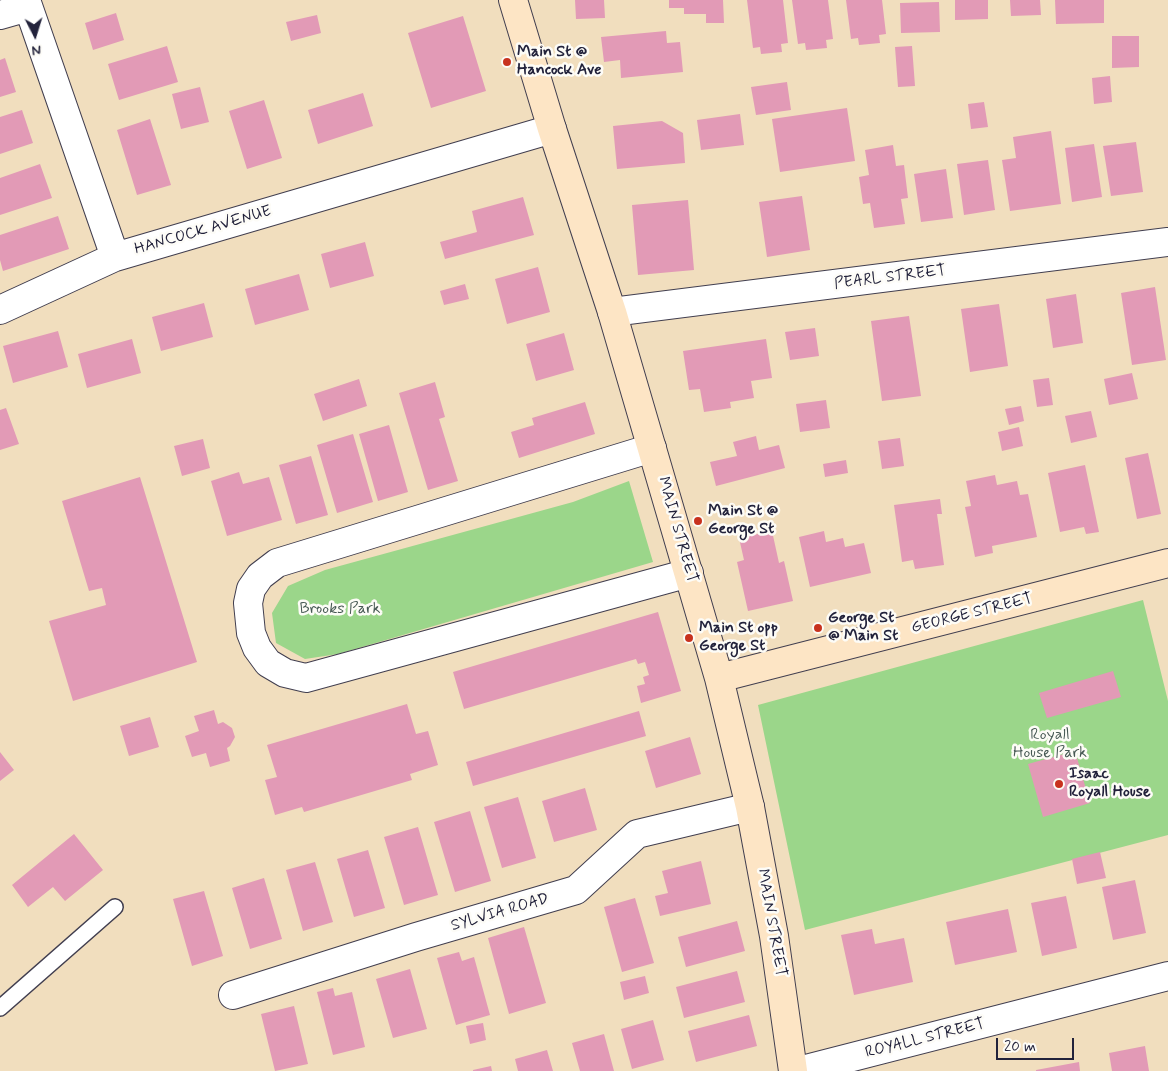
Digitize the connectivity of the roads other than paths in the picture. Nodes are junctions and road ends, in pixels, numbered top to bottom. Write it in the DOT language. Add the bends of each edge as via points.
graph roads {
  1 [pos="513,0"];
  2 [pos="27,3"];
  3 [pos="0,15"];
  4 [pos="552,129"];
  5 [pos="1168,242"];
  6 [pos="115,256"];
  7 [pos="0,310"];
  8 [pos="612,312"];
  9 [pos="652,448"];
  10 [pos="1168,564"];
  11 [pos="690,573"];
  12 [pos="719,678"];
  13 [pos="750,807"];
  14 [pos="115,907"];
  15 [pos="1168,976"];
  16 [pos="234,995"];
  17 [pos="0,1008"];
  18 [pos="793,1071"];
  19 [pos="798,1071"];
  1 -- 4 [label="main road, MAIN STREET"];
  2 -- 3 [label="street"];
  2 -- 6 [label="street, HANCOCK AVENUE"];
  4 -- 6 [label="street, HANCOCK AVENUE"];
  4 -- 8 [label="main road, MAIN STREET"];
  5 -- 8 [label="street, PEARL STREET"];
  6 -- 7 [label="street"];
  8 -- 9 [label="main road, MAIN STREET"];
  9 -- 11 [label="main road, MAIN STREET"];
  9 -- 11 [label="street" via="277,564 260,576 252,589 248,603 252,633 257,648 268,663 285,673 306,678"];
  10 -- 12 [label="main road, GEORGE STREET"];
  11 -- 12 [label="main road, MAIN STREET"];
  12 -- 13 [label="main road, MAIN STREET"];
  13 -- 16 [label="street, SYLVIA ROAD" via="637,834 576,890"];
  13 -- 18 [label="main road, MAIN STREET" via="774,936"];
  14 -- 17 [label="lane"];
  15 -- 19 [label="street, ROYALL STREET"];
}
